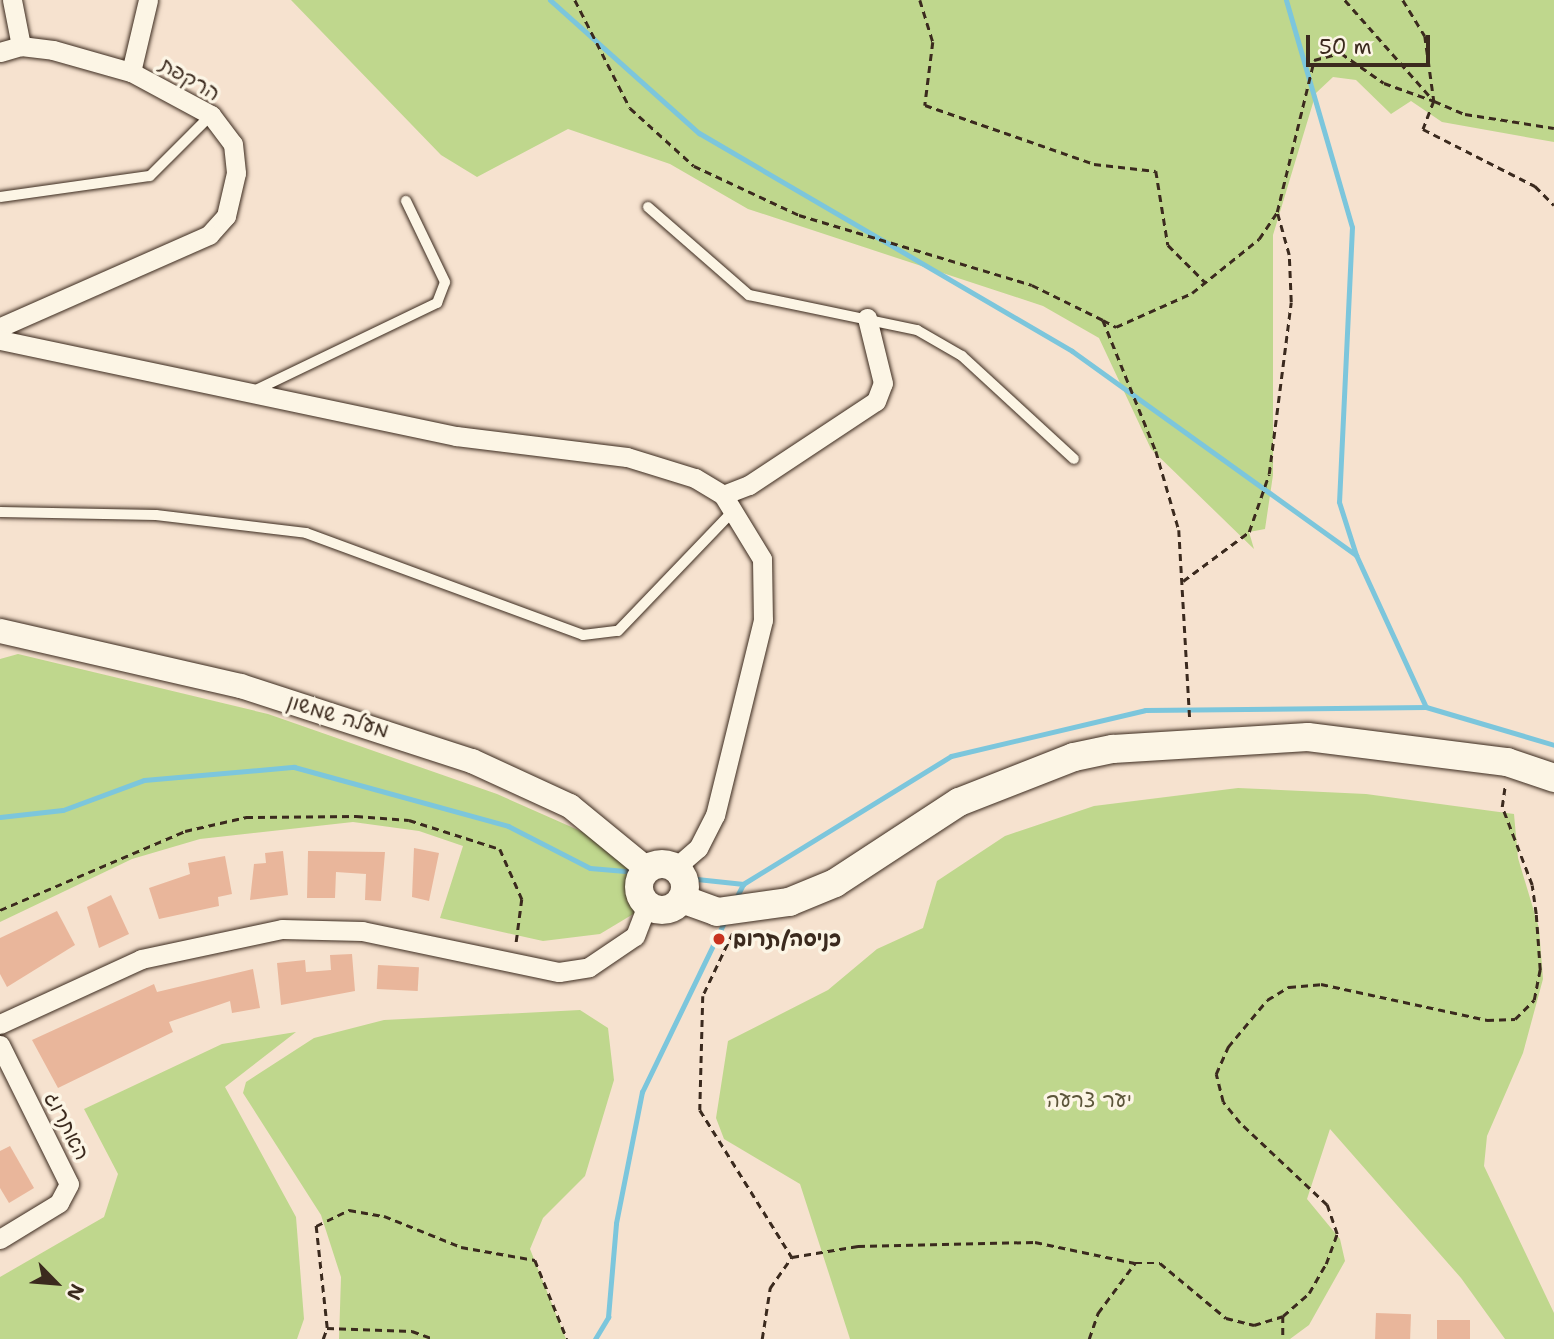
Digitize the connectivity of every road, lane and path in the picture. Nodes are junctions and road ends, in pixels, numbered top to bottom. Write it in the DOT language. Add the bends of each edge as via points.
graph roads {
  1 [pos="12,0"];
  2 [pos="148,0"];
  3 [pos="575,0"];
  4 [pos="920,0"];
  5 [pos="1345,0"];
  6 [pos="1403,0"];
  7 [pos="21,46"];
  8 [pos="0,52"];
  9 [pos="131,72"];
  10 [pos="1434,101"];
  11 [pos="211,115"];
  12 [pos="1554,128"];
  13 [pos="0,197"];
  14 [pos="406,201"];
  15 [pos="1554,205"];
  16 [pos="648,207"];
  17 [pos="1276,212"];
  18 [pos="1206,283"];
  19 [pos="867,318"];
  20 [pos="1103,320"];
  21 [pos="0,327"];
  22 [pos="0,340"];
  23 [pos="258,389"];
  24 [pos="1074,459"];
  25 [pos="729,502"];
  26 [pos="0,512"];
  27 [pos="1183,581"];
  28 [pos="0,631"];
  29 [pos="1191,743"];
  30 [pos="1507,762"];
  31 [pos="1554,778"];
  32 [pos="675,868"];
  33 [pos="647,869"];
  34 [pos="682,899"];
  35 [pos="647,905"];
  36 [pos="0,909"];
  37 [pos="744,911"];
  38 [pos="513,966"];
  39 [pos="0,1024"];
  40 [pos="0,1045"];
  41 [pos="0,1239"];
  42 [pos="792,1257"];
  43 [pos="1135,1263"];
  44 [pos="1283,1316"];
  45 [pos="327,1328"];
  46 [pos="323,1339"];
  47 [pos="434,1339"];
  48 [pos="567,1339"];
  49 [pos="762,1339"];
  50 [pos="1089,1339"];
  51 [pos="1283,1339"];
  1 -- 7 [label="street"];
  2 -- 9 [label="street"];
  3 -- 20 [label="path" via="630,108 694,166 799,215 1032,285"];
  4 -- 18 [label="path" via="933,42 925,105 1094,164 1156,171 1168,245"];
  5 -- 10 [label="path"];
  6 -- 10 [label="path" via="1425,36"];
  7 -- 8 [label="street, הרקפת"];
  7 -- 9 [label="street, הרקפת"];
  9 -- 11 [label="street, הרקפת"];
  10 -- 12 [label="path" via="1465,114"];
  10 -- 15 [label="path" via="1423,130 1535,186"];
  10 -- 17 [label="path" via="1384,83 1341,53 1314,61"];
  11 -- 13 [label="lane" via="150,176"];
  11 -- 21 [label="street, הרקפת" via="233,144 236,173 226,216 209,235"];
  14 -- 23 [label="lane" via="445,282 437,303"];
  16 -- 19 [label="lane" via="749,295"];
  17 -- 18 [label="path" via="1259,239"];
  17 -- 27 [label="path" via="1289,255 1291,302 1269,474 1249,532"];
  18 -- 20 [label="path" via="1116,327"];
  19 -- 24 [label="lane" via="917,330 962,356"];
  19 -- 25 [label="street" via="883,383 876,401"];
  20 -- 27 [label="path" via="1156,451 1179,530"];
  22 -- 23 [label="street"];
  23 -- 25 [label="street" via="456,436 627,457 695,478"];
  25 -- 26 [label="lane" via="618,631 583,635 306,533 156,515"];
  25 -- 32 [label="street" via="762,559 763,620 715,814 698,848"];
  27 -- 29 [label="path"];
  28 -- 33 [label="street, מעלה שמשון" via="241,687 472,761 570,806"];
  29 -- 30 [label="main road" via="1308,737"];
  29 -- 37 [label="main road" via="1113,749 1023,775 959,802 835,883"];
  30 -- 31 [label="main road"];
  30 -- 44 [label="path" via="1502,807 1532,885 1540,940 1534,1000 1516,1019 1487,1020 1349,987 1289,987 1249,1020 1216,1074 1223,1102 1327,1205 1337,1234 1309,1293"];
  32 -- 33 [label="main road"];
  32 -- 34 [label="main road" via="685,882"];
  33 -- 35 [label="main road" via="638,887"];
  34 -- 35 [label="main road" via="666,910"];
  34 -- 37 [label="main road" via="704,911"];
  35 -- 38 [label="street" via="635,936 589,967 559,972"];
  36 -- 38 [label="path" via="186,831 306,814 410,820 470,835 500,849 512,865 522,899"];
  37 -- 42 [label="path" via="703,996 699,1110"];
  38 -- 39 [label="street" via="373,933 282,929 142,959"];
  40 -- 41 [label="street, האתרוג" via="69,1184 59,1203"];
  42 -- 43 [label="path" via="858,1246 1035,1242"];
  42 -- 49 [label="path" via="770,1288"];
  43 -- 44 [label="path" via="1160,1263 1226,1318 1254,1325"];
  43 -- 50 [label="path" via="1098,1313"];
  44 -- 51 [label="path"];
  45 -- 46 [label="path"];
  45 -- 47 [label="path" via="412,1331"];
  45 -- 48 [label="path" via="316,1226 349,1210 384,1216 461,1247 535,1261"];
}
